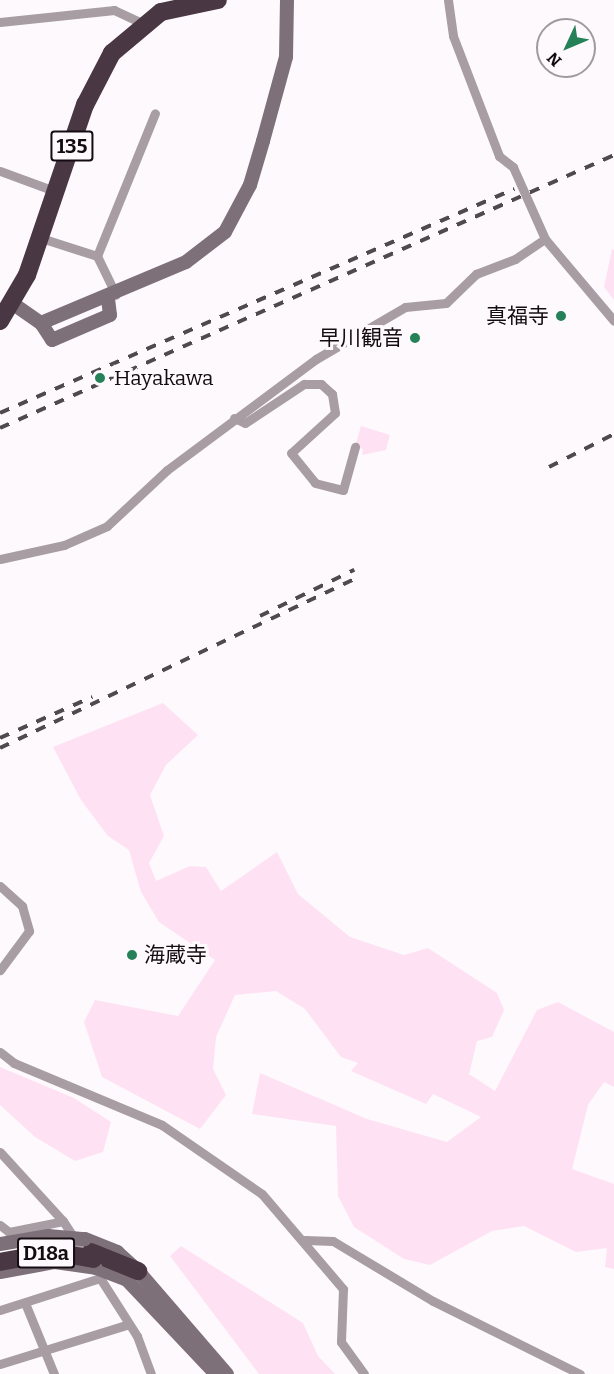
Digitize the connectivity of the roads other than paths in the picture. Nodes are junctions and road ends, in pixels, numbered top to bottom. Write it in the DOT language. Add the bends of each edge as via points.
graph roads {
  1 [pos="218,0"];
  2 [pos="287,0"];
  3 [pos="448,0"];
  4 [pos="0,22"];
  5 [pos="142,23"];
  6 [pos="155,113"];
  7 [pos="0,171"];
  8 [pos="57,192"];
  9 [pos="41,238"];
  10 [pos="545,239"];
  11 [pos="97,256"];
  12 [pos="112,297"];
  13 [pos="12,303"];
  14 [pos="0,321"];
  15 [pos="614,321"];
  16 [pos="41,323"];
  17 [pos="234,418"];
  18 [pos="355,447"];
  19 [pos="0,560"];
  20 [pos="0,886"];
  21 [pos="0,970"];
  22 [pos="0,1052"];
  23 [pos="0,1152"];
  24 [pos="63,1221"];
  25 [pos="0,1225"];
  26 [pos="305,1240"];
  27 [pos="0,1244"];
  28 [pos="0,1255"];
  29 [pos="93,1259"];
  30 [pos="0,1262"];
  31 [pos="0,1272"];
  32 [pos="133,1276"];
  33 [pos="25,1303"];
  34 [pos="0,1310"];
  35 [pos="129,1324"];
  36 [pos="41,1351"];
  37 [pos="0,1364"];
  38 [pos="54,1374"];
  39 [pos="151,1374"];
  40 [pos="216,1374"];
  41 [pos="228,1374"];
  42 [pos="364,1374"];
  43 [pos="580,1374"];
  1 -- 5 [label="highway, 135" via="184,4"];
  2 -- 12 [label="main road" via="286,57 250,185 237,214 205,252"];
  3 -- 10 [label="street" via="453,36 499,156 513,167"];
  4 -- 5 [label="street" via="114,10"];
  5 -- 8 [label="highway, 135" via="100,72"];
  6 -- 11 [label="street"];
  7 -- 8 [label="street"];
  8 -- 9 [label="highway, 135"];
  9 -- 11 [label="street"];
  9 -- 13 [label="highway, 135"];
  10 -- 15 [label="street"];
  10 -- 17 [label="street" via="515,259 476,274 446,303 405,307 378,321"];
  11 -- 12 [label="street"];
  12 -- 16 [label="main road" via="103,295"];
  12 -- 16 [label="main road" via="110,315 52,340"];
  13 -- 14 [label="highway, 135"];
  13 -- 16 [label="main road"];
  17 -- 18 [label="street" via="245,423 304,384 321,384 332,394 335,413 291,453 315,483 343,490"];
  17 -- 19 [label="street" via="108,526 64,545"];
  20 -- 21 [label="street" via="15,897 29,922 27,937"];
  22 -- 26 [label="street" via="174,1132 262,1194"];
  23 -- 24 [label="street"];
  24 -- 25 [label="street" via="9,1232"];
  24 -- 29 [label="street"];
  26 -- 42 [label="street" via="343,1289 341,1342"];
  26 -- 43 [label="street" via="333,1241 433,1301"];
  27 -- 29 [label="main road, bridge" via="48,1236"];
  28 -- 29 [label="highway" via="47,1246"];
  29 -- 30 [label="highway, D18a, bridge" via="54,1252"];
  29 -- 31 [label="main road, bridge"];
  29 -- 32 [label="highway, D18a"];
  29 -- 33 [label="street"];
  29 -- 35 [label="street"];
  32 -- 40 [label="main road, D18a"];
  32 -- 41 [label="main road, D18a"];
  33 -- 34 [label="street"];
  33 -- 36 [label="street"];
  35 -- 36 [label="street"];
  35 -- 39 [label="street"];
  36 -- 37 [label="street"];
  36 -- 38 [label="street"];
}
